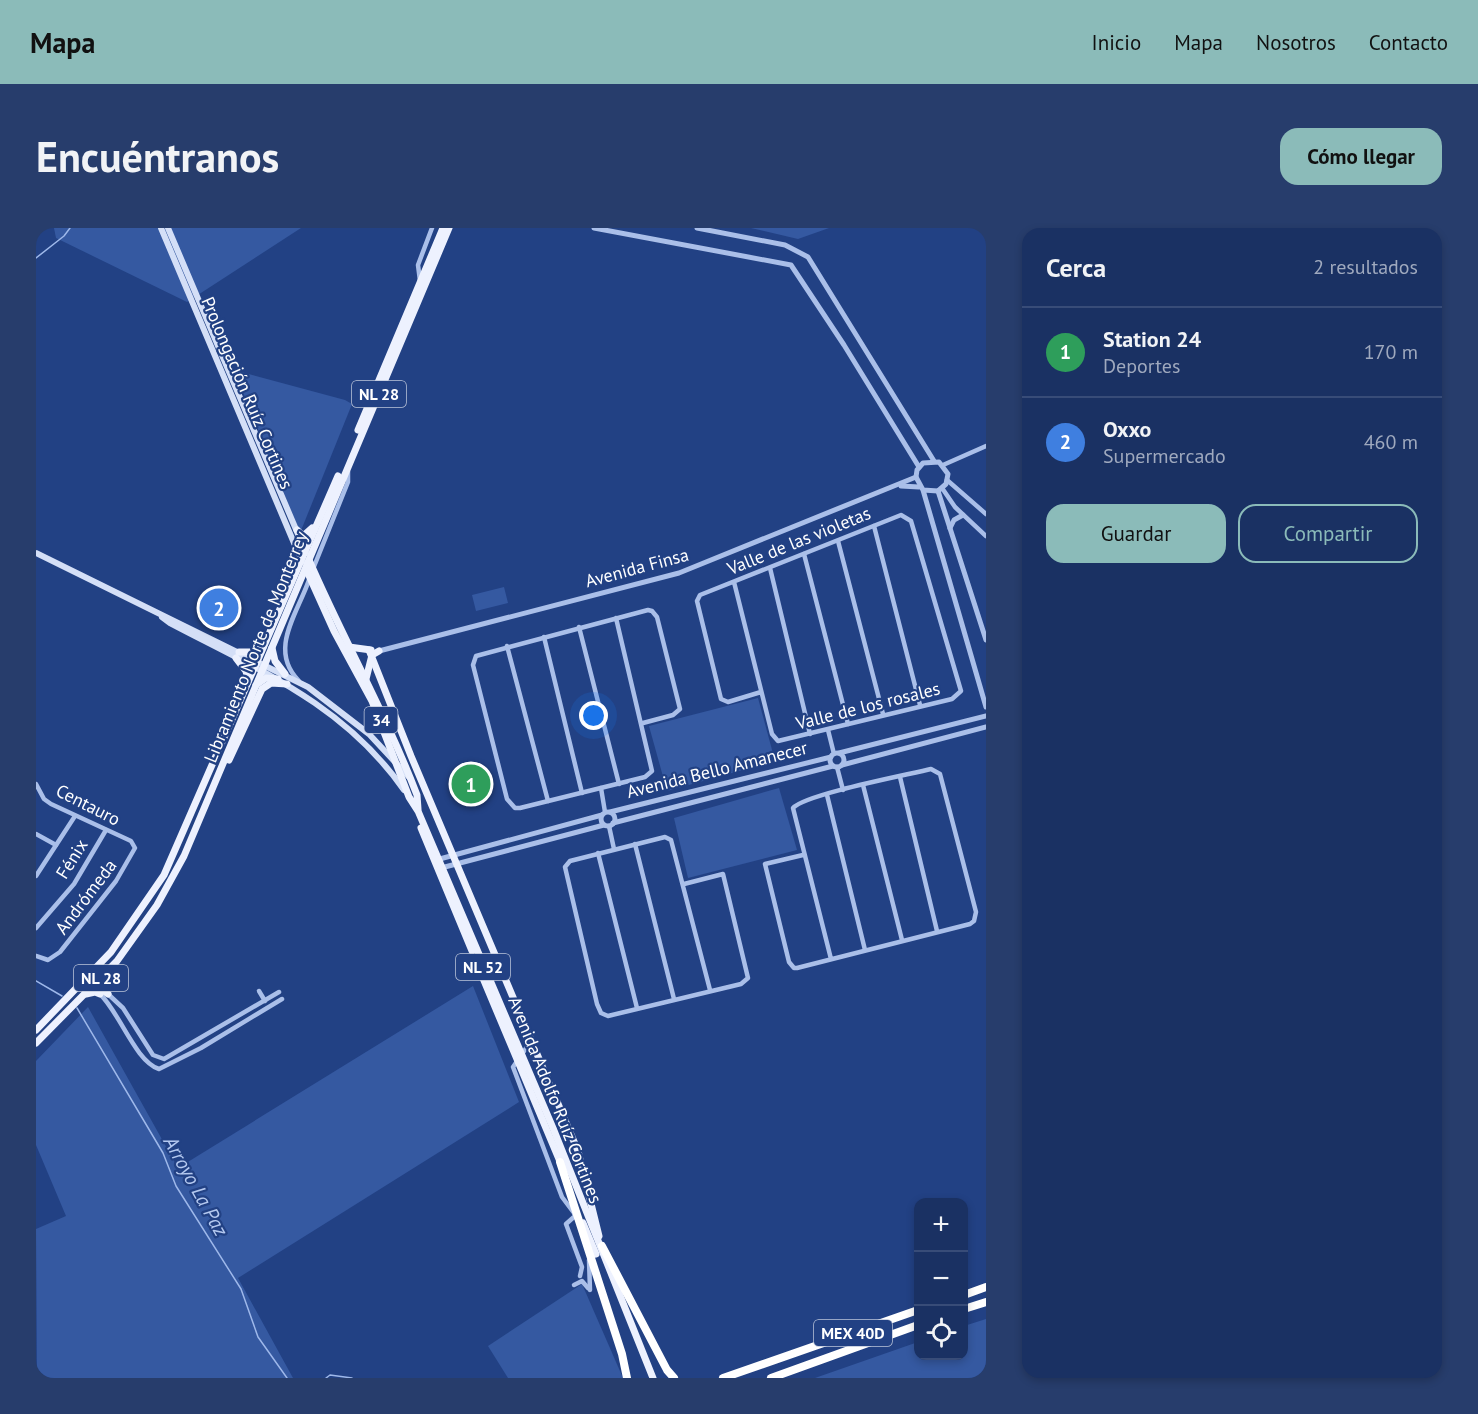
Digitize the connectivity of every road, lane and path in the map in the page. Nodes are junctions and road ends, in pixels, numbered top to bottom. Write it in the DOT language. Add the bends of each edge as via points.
graph roads {
  1 [pos="161,228"];
  2 [pos="168,228"];
  3 [pos="432,228"];
  4 [pos="443,228"];
  5 [pos="449,228"];
  6 [pos="594,228"];
  7 [pos="698,228"];
  8 [pos="422,286"];
  9 [pos="190,288"];
  10 [pos="986,446"];
  11 [pos="934,460"];
  12 [pos="348,465"];
  13 [pos="943,465"];
  14 [pos="919,467"];
  15 [pos="916,477"];
  16 [pos="947,480"];
  17 [pos="335,483"];
  18 [pos="893,487"];
  19 [pos="921,489"];
  20 [pos="940,490"];
  21 [pos="986,514"];
  22 [pos="963,515"];
  23 [pos="874,526"];
  24 [pos="950,528"];
  25 [pos="297,530"];
  26 [pos="986,536"];
  27 [pos="838,541"];
  28 [pos="305,550"];
  29 [pos="36,553"];
  30 [pos="804,554"];
  31 [pos="305,560"];
  32 [pos="770,568"];
  33 [pos="309,569"];
  34 [pos="310,578"];
  35 [pos="734,582"];
  36 [pos="616,618"];
  37 [pos="579,627"];
  38 [pos="544,637"];
  39 [pos="986,640"];
  40 [pos="507,646"];
  41 [pos="269,647"];
  42 [pos="349,647"];
  43 [pos="379,651"];
  44 [pos="371,653"];
  45 [pos="238,655"];
  46 [pos="259,665"];
  47 [pos="282,677"];
  48 [pos="366,679"];
  49 [pos="299,681"];
  50 [pos="287,684"];
  51 [pos="251,686"];
  52 [pos="961,691"];
  53 [pos="761,692"];
  54 [pos="920,705"];
  55 [pos="986,706"];
  56 [pos="883,714"];
  57 [pos="986,716"];
  58 [pos="643,723"];
  59 [pos="848,724"];
  60 [pos="947,725"];
  61 [pos="986,727"];
  62 [pos="932,729"];
  63 [pos="828,730"];
  64 [pos="810,734"];
  65 [pos="950,736"];
  66 [pos="936,739"];
  67 [pos="395,743"];
  68 [pos="835,755"];
  69 [pos="411,756"];
  70 [pos="397,764"];
  71 [pos="837,766"];
  72 [pos="900,777"];
  73 [pos="217,780"];
  74 [pos="411,780"];
  75 [pos="729,782"];
  76 [pos="36,784"];
  77 [pos="619,784"];
  78 [pos="716,785"];
  79 [pos="863,785"];
  80 [pos="601,788"];
  81 [pos="843,790"];
  82 [pos="582,793"];
  83 [pos="731,793"];
  84 [pos="827,795"];
  85 [pos="409,796"];
  86 [pos="718,796"];
  87 [pos="548,801"];
  88 [pos="418,811"];
  89 [pos="606,813"];
  90 [pos="75,816"];
  91 [pos="609,825"];
  92 [pos="106,830"];
  93 [pos="36,834"];
  94 [pos="527,835"];
  95 [pos="510,840"];
  96 [pos="134,843"];
  97 [pos="635,844"];
  98 [pos="56,845"];
  99 [pos="529,846"];
  100 [pos="614,849"];
  101 [pos="513,850"];
  102 [pos="598,853"];
  103 [pos="453,854"];
  104 [pos="803,855"];
  105 [pos="437,863"];
  106 [pos="457,864"];
  107 [pos="38,870"];
  108 [pos="36,876"];
  109 [pos="684,884"];
  110 [pos="36,928"];
  111 [pos="937,931"];
  112 [pos="902,940"];
  113 [pos="865,950"];
  114 [pos="111,952"];
  115 [pos="36,956"];
  116 [pos="831,959"];
  117 [pos="481,961"];
  118 [pos="500,969"];
  119 [pos="106,972"];
  120 [pos="93,985"];
  121 [pos="710,990"];
  122 [pos="259,991"];
  123 [pos="279,992"];
  124 [pos="102,994"];
  125 [pos="84,995"];
  126 [pos="69,997"];
  127 [pos="282,999"];
  128 [pos="674,999"];
  129 [pos="265,1000"];
  130 [pos="637,1008"];
  131 [pos="36,1030"];
  132 [pos="531,1041"];
  133 [pos="36,1043"];
  134 [pos="520,1056"];
  135 [pos="554,1092"];
  136 [pos="560,1161"];
  137 [pos="602,1246"];
  138 [pos="589,1257"];
  139 [pos="580,1276"];
  140 [pos="574,1285"];
  141 [pos="986,1287"];
  142 [pos="968,1293"];
  143 [pos="986,1302"];
  144 [pos="968,1307"];
  145 [pos="914,1311"];
  146 [pos="914,1325"];
  147 [pos="642,1358"];
  148 [pos="775,1377"];
  149 [pos="627,1378"];
  150 [pos="648,1378"];
  151 [pos="653,1378"];
  152 [pos="674,1378"];
  153 [pos="723,1378"];
  1 -- 9 [label="main road, Prolongación Ruíz Cortines"];
  2 -- 9 [label="main road, Prolongación Ruíz Cortines"];
  3 -- 8 [label="street" via="418,264"];
  4 -- 8 [label="main road"];
  5 -- 8 [label="main road, Libramiento Norte de Monterrey / NL 28"];
  6 -- 14 [label="street" via="791,266"];
  7 -- 11 [label="street" via="785,244 808,257"];
  8 -- 12 [label="main road, Libramiento Norte de Monterrey / NL 28"];
  8 -- 17 [label="main road"];
  9 -- 25 [label="main road, Prolongación Ruíz Cortines"];
  9 -- 31 [label="main road, Prolongación Ruíz Cortines"];
  10 -- 13 [label="street"];
  11 -- 13 [label="street"];
  11 -- 14 [label="street"];
  12 -- 31 [label="main road, Libramiento Norte de Monterrey / NL 28"];
  12 -- 33 [label="street" via="348,482"];
  13 -- 16 [label="street"];
  14 -- 15 [label="street"];
  15 -- 18 [label="street, Avenida Finsa"];
  15 -- 19 [label="street"];
  16 -- 20 [label="street"];
  16 -- 21 [label="street"];
  17 -- 25 [label="main road" via="309,534 302,536"];
  17 -- 28 [label="main road"];
  18 -- 19 [label="street, Avenida Finsa"];
  18 -- 43 [label="street, Avenida Finsa" via="679,573"];
  19 -- 20 [label="street"];
  19 -- 55 [label="street"];
  20 -- 22 [label="street"];
  20 -- 24 [label="street"];
  22 -- 24 [label="street"];
  22 -- 26 [label="street"];
  23 -- 27 [label="street, Valle de las violetas"];
  23 -- 52 [label="street, Valle de las violetas" via="902,515 909,518"];
  23 -- 54 [label="street"];
  24 -- 39 [label="street"];
  25 -- 28 [label="main road, Prolongación Ruíz Cortines"];
  27 -- 30 [label="street, Valle de las violetas"];
  27 -- 56 [label="street"];
  28 -- 31 [label="main road"];
  29 -- 45 [label="main road, NL 52"];
  30 -- 32 [label="street, Valle de las violetas"];
  30 -- 59 [label="street"];
  31 -- 33 [label="main road, Avenida Adolfo Ruíz Cortines / 34"];
  31 -- 41 [label="main road"];
  32 -- 35 [label="street, Valle de las violetas"];
  32 -- 64 [label="street"];
  33 -- 34 [label="main road, Avenida Adolfo Ruíz Cortines / 34"];
  33 -- 41 [label="main road, Libramiento Norte de Monterrey / NL 28"];
  33 -- 42 [label="main road, Avenida Adolfo Ruíz Cortines / 34"];
  34 -- 49 [label="street" via="283,647 288,669"];
  34 -- 70 [label="main road, Avenida Adolfo Ruíz Cortines / 34" via="342,648 372,700"];
  35 -- 53 [label="street"];
  35 -- 53 [label="street, Valle de las violetas" via="700,595 697,601 721,699 728,702"];
  36 -- 37 [label="street"];
  36 -- 58 [label="street"];
  36 -- 58 [label="street" via="652,611 657,616 680,709 673,715"];
  37 -- 38 [label="street"];
  37 -- 77 [label="street"];
  38 -- 40 [label="street"];
  38 -- 82 [label="street"];
  40 -- 87 [label="street"];
  40 -- 87 [label="street" via="476,657 473,665 507,799 515,808"];
  41 -- 45 [label="main road"];
  41 -- 46 [label="main road, Libramiento Norte de Monterrey / NL 28"];
  41 -- 47 [label="main road"];
  42 -- 44 [label="main road"];
  42 -- 48 [label="main road, Avenida Adolfo Ruíz Cortines / 34"];
  43 -- 44 [label="main road"];
  44 -- 48 [label="main road"];
  44 -- 69 [label="main road"];
  45 -- 46 [label="main road, NL 52"];
  45 -- 51 [label="main road"];
  46 -- 47 [label="main road, NL 52"];
  46 -- 51 [label="main road, Libramiento Norte de Monterrey / NL 28"];
  47 -- 49 [label="main road, NL 52"];
  47 -- 50 [label="main road, NL 52"];
  47 -- 51 [label="main road" via="262,679"];
  48 -- 67 [label="main road, Avenida Adolfo Ruíz Cortines / 34"];
  49 -- 70 [label="main road, NL 52" via="343,711"];
  50 -- 73 [label="main road" via="271,683 262,689"];
  50 -- 85 [label="main road, NL 52" via="356,733"];
  51 -- 73 [label="main road, Libramiento Norte de Monterrey / NL 28"];
  51 -- 114 [label="main road" via="175,854 155,891"];
  52 -- 54 [label="street, Valle de los rosales" via="952,699"];
  53 -- 64 [label="street, Valle de los rosales" via="772,734 778,741"];
  54 -- 56 [label="street, Valle de los rosales"];
  56 -- 59 [label="street, Valle de los rosales"];
  57 -- 60 [label="street, Avenida Bello Amanecer"];
  58 -- 77 [label="street" via="652,771 645,777"];
  59 -- 63 [label="street, Valle de los rosales"];
  60 -- 62 [label="street, Avenida Bello Amanecer"];
  60 -- 65 [label="street"];
  61 -- 65 [label="street, Avenida Bello Amanecer"];
  62 -- 66 [label="street"];
  62 -- 68 [label="street, Avenida Bello Amanecer"];
  63 -- 64 [label="street, Valle de los rosales"];
  63 -- 68 [label="street"];
  65 -- 66 [label="street, Avenida Bello Amanecer"];
  66 -- 71 [label="street, Avenida Bello Amanecer"];
  67 -- 69 [label="main road"];
  67 -- 74 [label="main road, Avenida Adolfo Ruíz Cortines / 34"];
  68 -- 71 [label="street"];
  68 -- 71 [label="street" via="844,760"];
  68 -- 75 [label="street, Avenida Bello Amanecer"];
  69 -- 103 [label="main road"];
  70 -- 74 [label="main road, NL 52"];
  70 -- 85 [label="main road, Avenida Adolfo Ruíz Cortines / 34"];
  71 -- 81 [label="street"];
  71 -- 83 [label="street, Avenida Bello Amanecer"];
  72 -- 79 [label="street"];
  72 -- 111 [label="street"];
  72 -- 111 [label="street" via="931,769 940,774 976,912 974,921"];
  73 -- 119 [label="main road, Libramiento Norte de Monterrey / NL 28" via="184,856 157,905"];
  74 -- 88 [label="main road, Avenida Adolfo Ruíz Cortines / NL 52"];
  75 -- 78 [label="street, Avenida Bello Amanecer"];
  75 -- 83 [label="street"];
  76 -- 90 [label="street, Centauro" via="47,802"];
  77 -- 80 [label="street"];
  78 -- 86 [label="street"];
  78 -- 89 [label="street, Avenida Bello Amanecer"];
  79 -- 81 [label="street"];
  79 -- 112 [label="street"];
  80 -- 82 [label="street"];
  80 -- 89 [label="street"];
  81 -- 84 [label="street"];
  82 -- 87 [label="street"];
  83 -- 86 [label="street, Avenida Bello Amanecer"];
  84 -- 104 [label="street" via="795,805 793,813"];
  84 -- 113 [label="street"];
  85 -- 88 [label="main road, Avenida Adolfo Ruíz Cortines / NL 52"];
  85 -- 105 [label="main road"];
  86 -- 91 [label="street, Avenida Bello Amanecer"];
  88 -- 105 [label="main road, Avenida Adolfo Ruíz Cortines / NL 52"];
  89 -- 91 [label="street"];
  89 -- 91 [label="street" via="614,815"];
  89 -- 94 [label="street, Avenida Bello Amanecer"];
  90 -- 92 [label="street, Centauro"];
  90 -- 98 [label="street"];
  91 -- 99 [label="street, Avenida Bello Amanecer"];
  91 -- 100 [label="street"];
  92 -- 96 [label="street, Centauro"];
  92 -- 110 [label="street, Fénix" via="74,884"];
  93 -- 98 [label="street"];
  94 -- 95 [label="street, Avenida Bello Amanecer"];
  94 -- 99 [label="street"];
  95 -- 101 [label="street"];
  95 -- 103 [label="street, Avenida Bello Amanecer"];
  96 -- 115 [label="street, Andrómeda" via="134,851 116,881 60,952 48,960"];
  97 -- 100 [label="street"];
  97 -- 109 [label="street" via="668,838 674,844"];
  97 -- 128 [label="street"];
  98 -- 107 [label="street"];
  99 -- 101 [label="street, Avenida Bello Amanecer"];
  100 -- 102 [label="street"];
  101 -- 106 [label="street, Avenida Bello Amanecer"];
  102 -- 130 [label="street"];
  102 -- 130 [label="street" via="566,864 601,1013 608,1016"];
  103 -- 105 [label="street, Avenida Bello Amanecer"];
  103 -- 106 [label="main road"];
  104 -- 116 [label="street"];
  104 -- 116 [label="street" via="765,864 791,966 797,968"];
  105 -- 106 [label="street, Avenida Bello Amanecer"];
  105 -- 117 [label="main road, Avenida Adolfo Ruíz Cortines / NL 52"];
  105 -- 134 [label="main road"];
  106 -- 118 [label="main road"];
  107 -- 108 [label="street"];
  109 -- 121 [label="street"];
  109 -- 121 [label="street" via="723,874 748,978 741,984"];
  111 -- 112 [label="street"];
  112 -- 113 [label="street"];
  113 -- 116 [label="street"];
  114 -- 120 [label="main road"];
  114 -- 126 [label="main road"];
  117 -- 118 [label="main road"];
  117 -- 134 [label="main road, Avenida Adolfo Ruíz Cortines / NL 52"];
  118 -- 132 [label="main road"];
  119 -- 120 [label="main road, Libramiento Norte de Monterrey / NL 28"];
  119 -- 124 [label="main road"];
  120 -- 124 [label="main road"];
  120 -- 125 [label="main road, Libramiento Norte de Monterrey / NL 28"];
  120 -- 126 [label="main road"];
  121 -- 128 [label="street"];
  122 -- 129 [label="street"];
  123 -- 129 [label="street"];
  124 -- 125 [label="main road"];
  124 -- 127 [label="street" via="146,1062 159,1069"];
  124 -- 129 [label="street" via="123,1008 153,1055 164,1059"];
  125 -- 133 [label="main road, Libramiento Norte de Monterrey / NL 28"];
  126 -- 131 [label="main road"];
  128 -- 130 [label="street"];
  132 -- 134 [label="street"];
  132 -- 135 [label="main road"];
  134 -- 135 [label="main road" via="526,1052 534,1056"];
  134 -- 136 [label="main road, Avenida Adolfo Ruíz Cortines" via="523,1076"];
  134 -- 139 [label="street" via="513,1067 564,1201 575,1216 566,1224 582,1267"];
  134 -- 147 [label="main road, Avenida Adolfo Ruíz Cortines / NL 52" via="580,1192"];
  135 -- 137 [label="main road" via="580,1158"];
  136 -- 138 [label="highway"];
  136 -- 147 [label="main road, Avenida Adolfo Ruíz Cortines"];
  137 -- 152 [label="highway" via="666,1370"];
  138 -- 140 [label="street" via="590,1290 582,1281"];
  138 -- 149 [label="highway"];
  141 -- 142 [label="highway"];
  143 -- 144 [label="highway"];
  145 -- 153 [label="highway, MEX 40D"];
  146 -- 148 [label="highway, MEX 40D"];
  147 -- 150 [label="main road, Avenida Adolfo Ruíz Cortines"];
  147 -- 151 [label="main road"];
}
